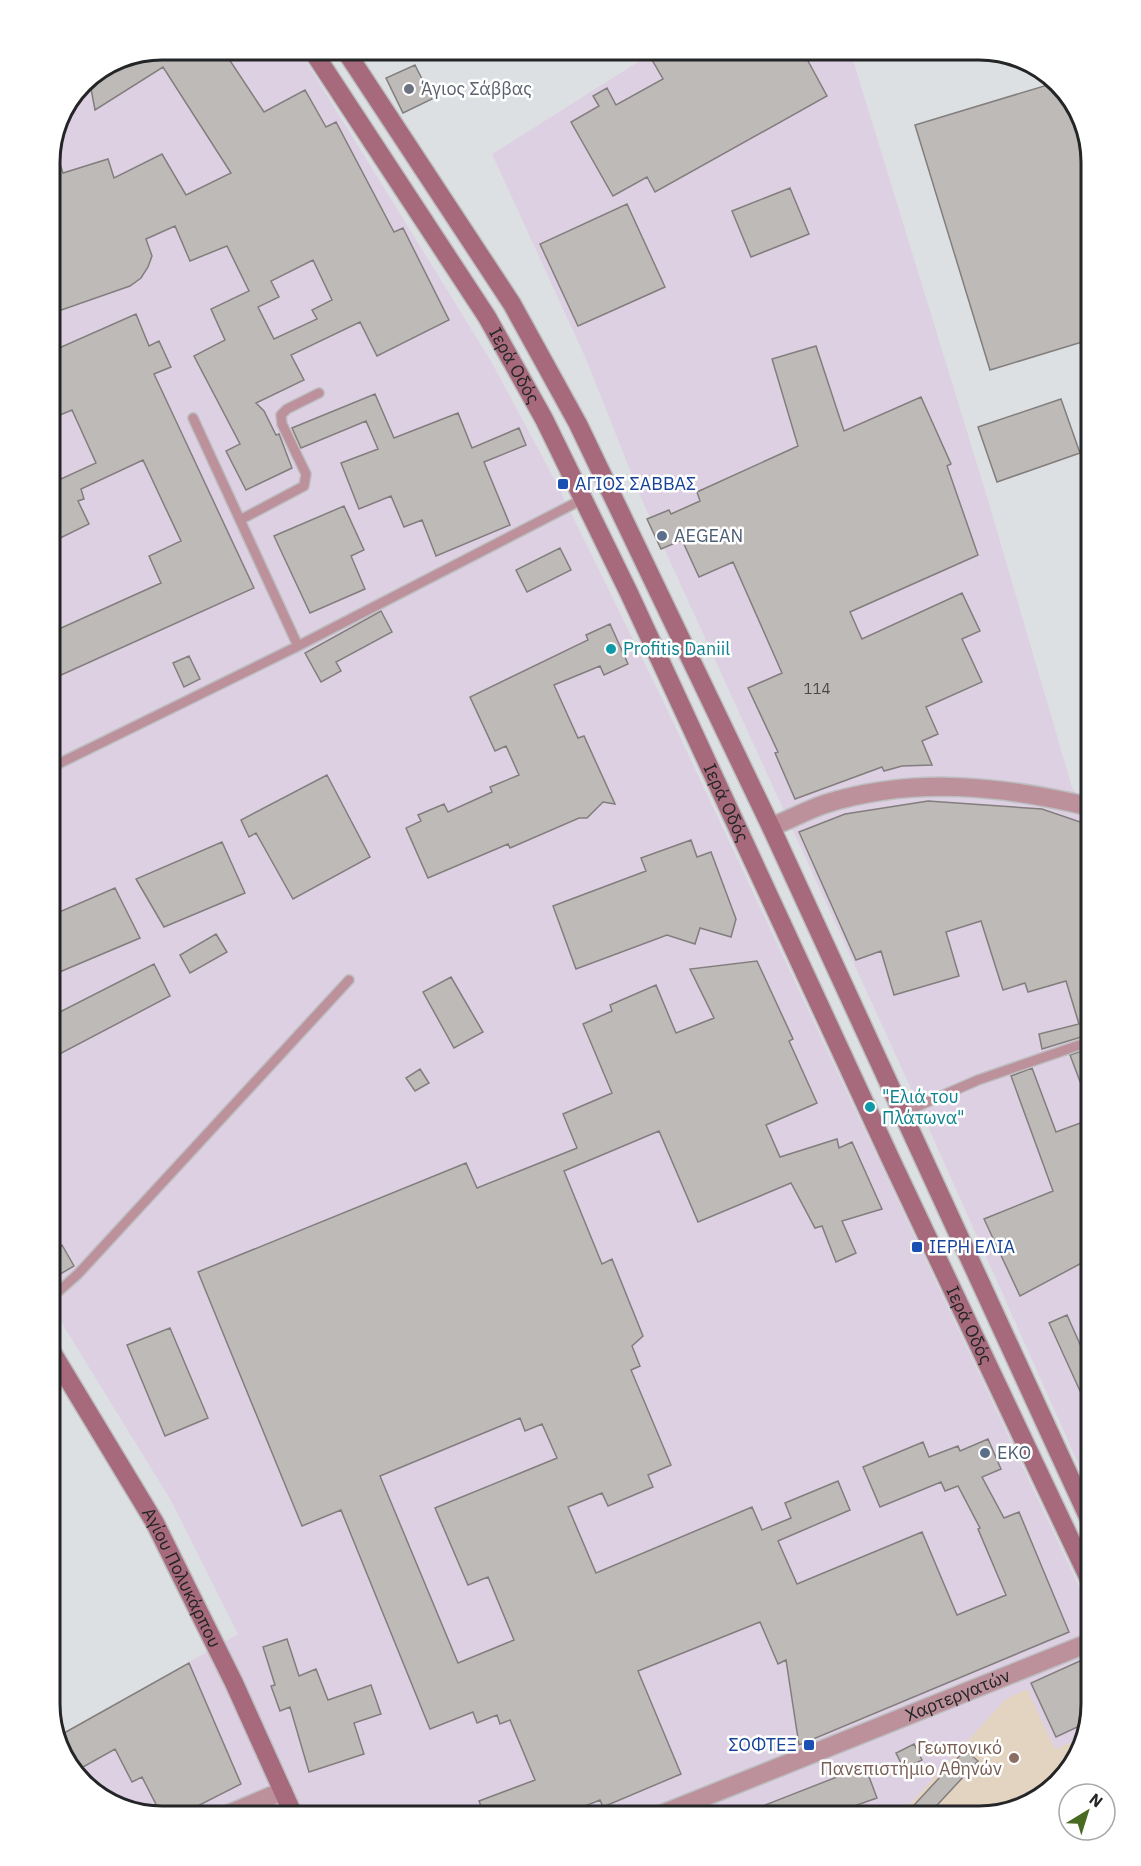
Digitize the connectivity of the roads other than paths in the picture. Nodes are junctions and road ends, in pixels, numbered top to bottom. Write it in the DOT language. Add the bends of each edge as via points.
graph roads {
  1 [pos="319,60"];
  2 [pos="352,60"];
  3 [pos="319,393"];
  4 [pos="193,418"];
  5 [pos="583,499"];
  6 [pos="240,520"];
  7 [pos="298,646"];
  8 [pos="60,763"];
  9 [pos="1081,804"];
  10 [pos="771,827"];
  11 [pos="349,980"];
  12 [pos="1081,1045"];
  13 [pos="902,1113"];
  14 [pos="60,1290"];
  15 [pos="60,1366"];
  16 [pos="1081,1499"];
  17 [pos="1081,1560"];
  18 [pos="1081,1646"];
  19 [pos="283,1791"];
  20 [pos="248,1806"];
  21 [pos="290,1806"];
  22 [pos="682,1806"];
  1 -- 5 [label="main road, Ιερά Οδός" via="487,317"];
  2 -- 10 [label="main road, Ιερά Οδός" via="538,349 617,504"];
  3 -- 6 [label="lane" via="281,415 306,474 304,486"];
  4 -- 6 [label="lane"];
  5 -- 7 [label="lane"];
  5 -- 17 [label="main road, Ιερά Οδός"];
  6 -- 7 [label="lane"];
  7 -- 8 [label="lane"];
  9 -- 10 [label="street" via="985,788 929,786 852,797"];
  10 -- 13 [label="main road, Ιερά Οδός"];
  11 -- 14 [label="lane"];
  12 -- 13 [label="lane" via="986,1077"];
  13 -- 16 [label="main road, Ιερά Οδός"];
  15 -- 19 [label="main road, Αγίου Πολυκάρπου" via="155,1523"];
  18 -- 22 [label="street, Χαρτεργατών"];
  19 -- 20 [label="street"];
  19 -- 21 [label="main road, Αγίου Πολυκάρπου"];
}
